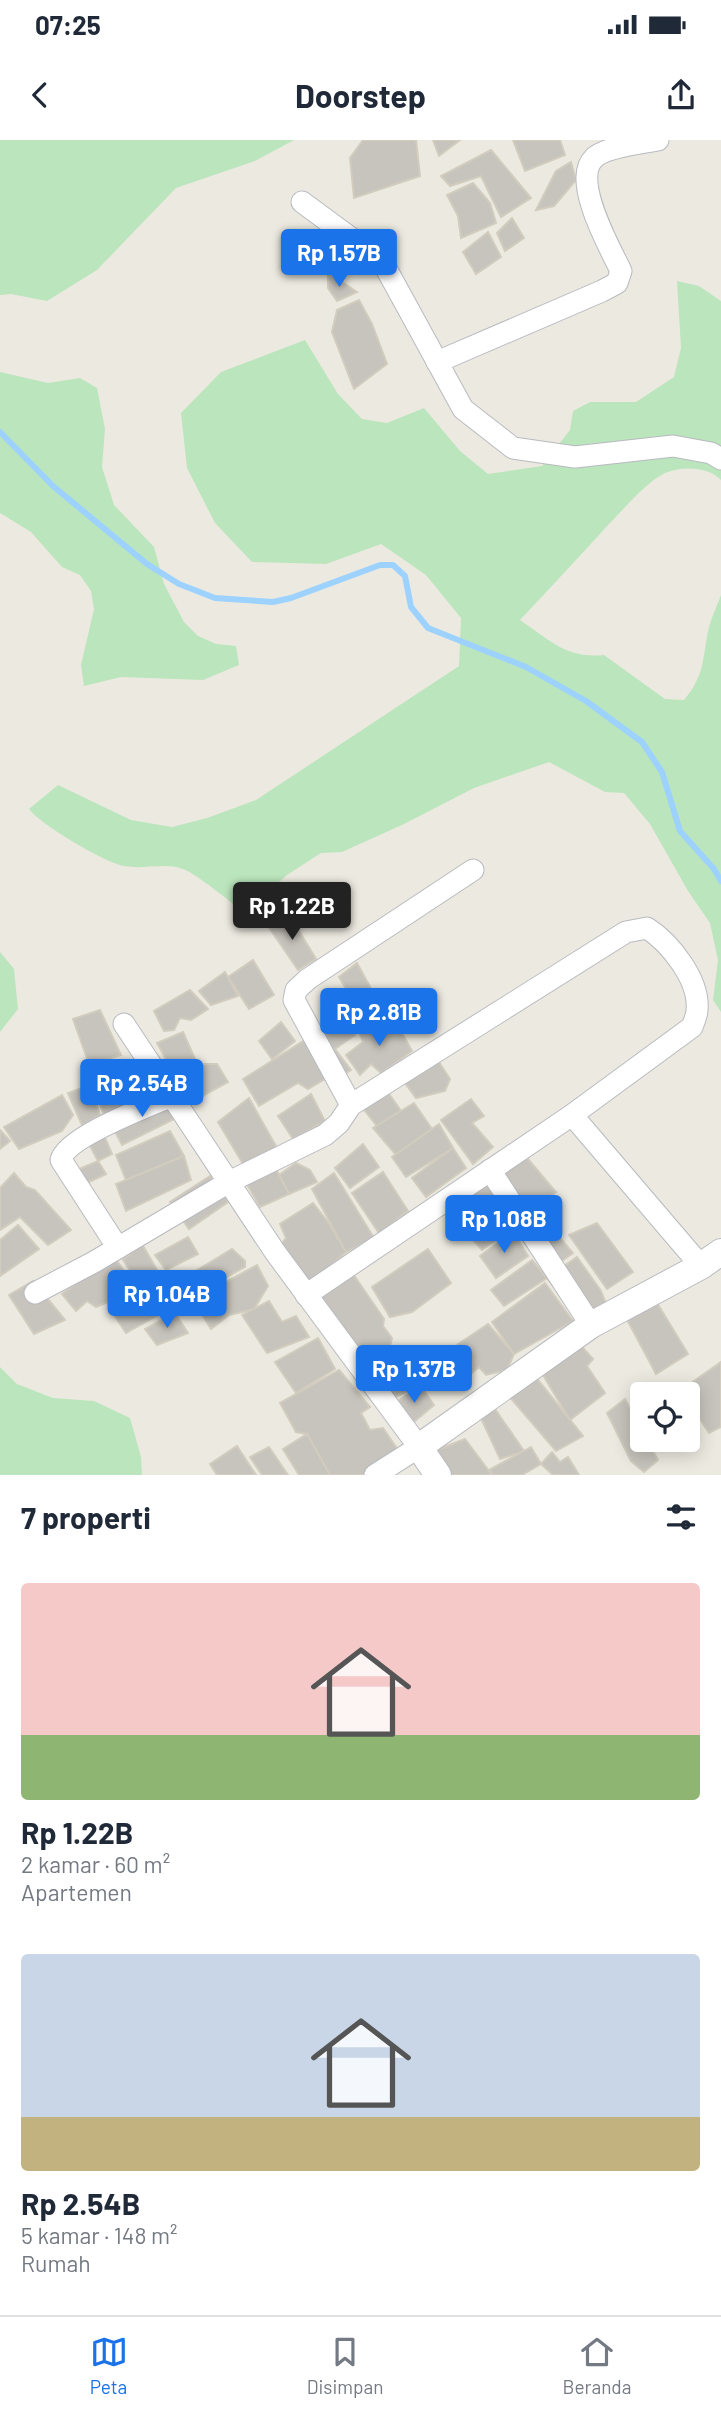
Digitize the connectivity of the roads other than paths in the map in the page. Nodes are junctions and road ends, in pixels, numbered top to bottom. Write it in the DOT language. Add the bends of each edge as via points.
graph roads {
  1 [pos="658,140"];
  2 [pos="302,202"];
  3 [pos="437,362"];
  4 [pos="721,459"];
  5 [pos="473,870"];
  6 [pos="124,1024"];
  7 [pos="172,1096"];
  8 [pos="351,1105"];
  9 [pos="572,1115"];
  10 [pos="490,1170"];
  11 [pos="229,1182"];
  12 [pos="118,1248"];
  13 [pos="711,1259"];
  14 [pos="35,1293"];
  15 [pos="306,1295"];
  16 [pos="591,1325"];
  17 [pos="419,1447"];
  18 [pos="375,1475"];
  19 [pos="438,1475"];
  1 -- 3 [label="street" via="595,156 588,167 587,184 598,223 621,271 617,283"];
  2 -- 3 [label="street" via="382,261"];
  3 -- 4 [label="street" via="463,410 513,448 575,457 673,446"];
  5 -- 8 [label="street" via="296,990 294,1000"];
  6 -- 7 [label="street"];
  7 -- 11 [label="street"];
  7 -- 12 [label="street" via="98,1129 62,1154 61,1160"];
  8 -- 9 [label="street" via="626,932 647,928 663,938 692,980 697,1010 692,1027"];
  8 -- 11 [label="street" via="325,1135"];
  9 -- 10 [label="street"];
  9 -- 13 [label="street"];
  10 -- 15 [label="street"];
  10 -- 16 [label="street"];
  11 -- 12 [label="street"];
  11 -- 15 [label="street"];
  12 -- 14 [label="street"];
  13 -- 16 [label="street"];
  15 -- 17 [label="street"];
  16 -- 17 [label="street"];
  17 -- 18 [label="street"];
  17 -- 19 [label="street"];
}
